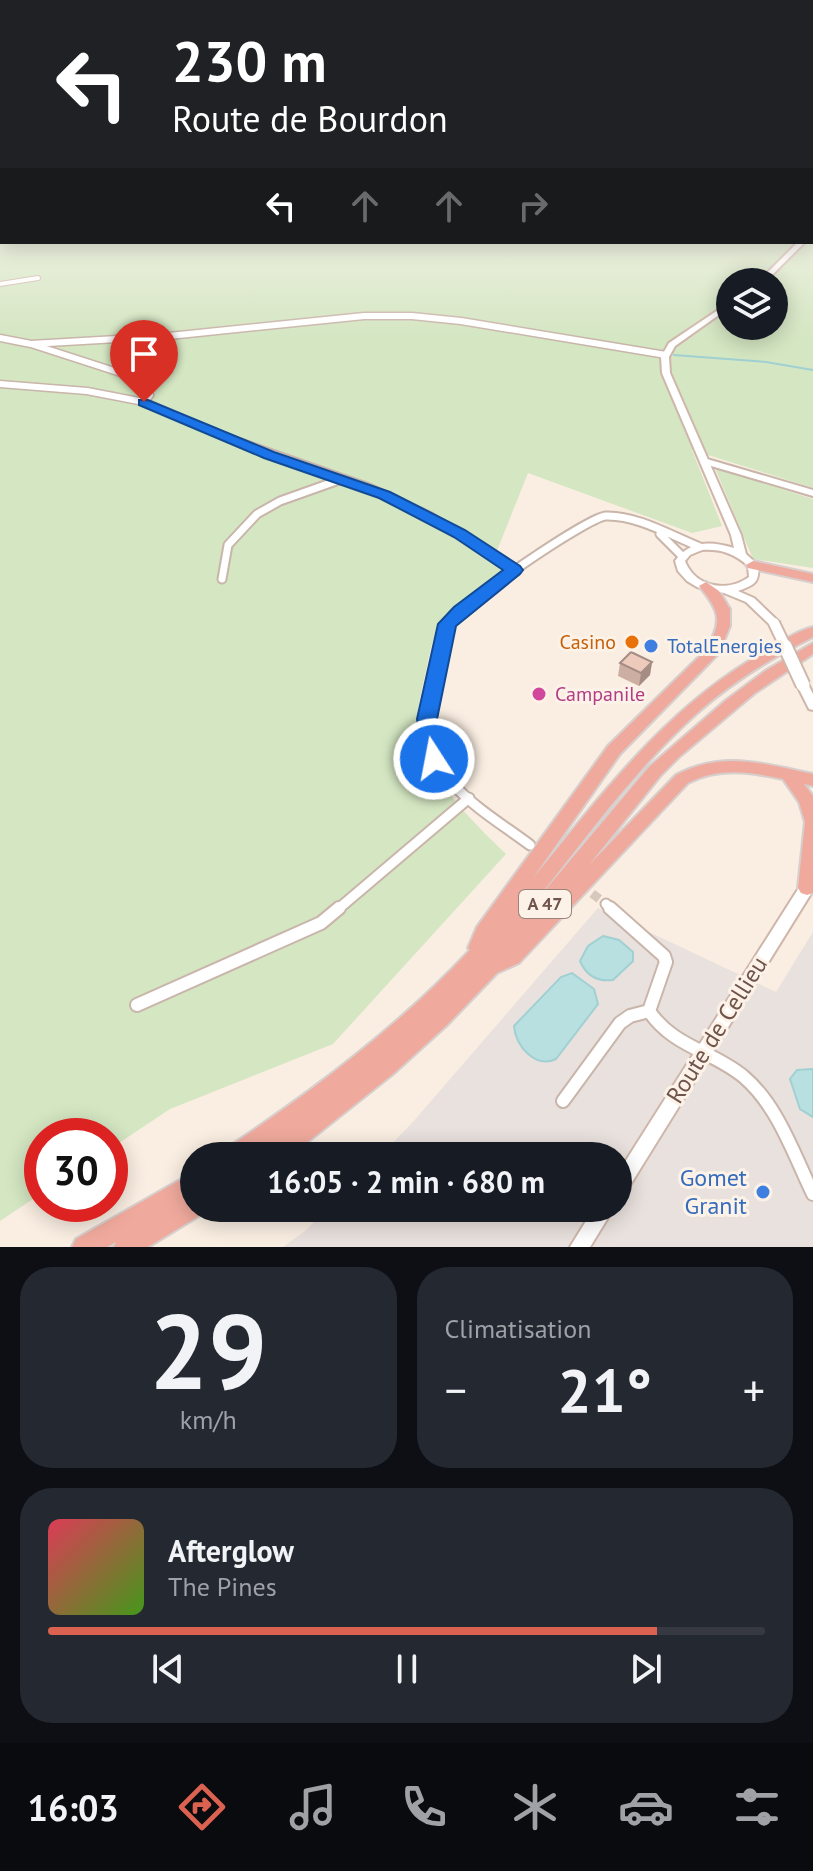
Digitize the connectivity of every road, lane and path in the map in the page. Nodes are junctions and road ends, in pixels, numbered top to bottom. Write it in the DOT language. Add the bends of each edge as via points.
graph roads {
  1 [pos="800,244"];
  2 [pos="775,268"];
  3 [pos="38,278"];
  4 [pos="0,284"];
  5 [pos="716,314"];
  6 [pos="0,338"];
  7 [pos="31,344"];
  8 [pos="666,355"];
  9 [pos="0,384"];
  10 [pos="144,402"];
  11 [pos="704,461"];
  12 [pos="339,480"];
  13 [pos="813,493"];
  14 [pos="645,526"];
  15 [pos="734,530"];
  16 [pos="700,547"];
  17 [pos="716,547"];
  18 [pos="741,555"];
  19 [pos="682,556"];
  20 [pos="753,565"];
  21 [pos="512,572"];
  22 [pos="813,578"];
  23 [pos="222,579"];
  24 [pos="750,582"];
  25 [pos="706,586"];
  26 [pos="725,589"];
  27 [pos="774,623"];
  28 [pos="813,631"];
  29 [pos="813,648"];
  30 [pos="813,706"];
  31 [pos="789,776"];
  32 [pos="813,780"];
  33 [pos="469,798"];
  34 [pos="813,822"];
  35 [pos="530,845"];
  36 [pos="811,879"];
  37 [pos="606,904"];
  38 [pos="482,963"];
  39 [pos="137,1005"];
  40 [pos="649,1011"];
  41 [pos="703,1051"];
  42 [pos="563,1101"];
  43 [pos="254,1142"];
  44 [pos="290,1142"];
  45 [pos="632,1166"];
  46 [pos="180,1191"];
  47 [pos="813,1194"];
  48 [pos="180,1214"];
  49 [pos="596,1222"];
  50 [pos="84,1247"];
  51 [pos="126,1247"];
  52 [pos="579,1247"];
  1 -- 2 [label="main road"];
  3 -- 4 [label="street"];
  5 -- 8 [label="main road"];
  6 -- 7 [label="street"];
  7 -- 8 [label="street" via="412,316"];
  7 -- 10 [label="street" via="136,378 149,390"];
  8 -- 11 [label="main road" via="666,373"];
  9 -- 10 [label="street"];
  10 -- 12 [label="street"];
  11 -- 13 [label="street"];
  11 -- 15 [label="main road"];
  12 -- 21 [label="street" via="429,516"];
  12 -- 23 [label="street" via="257,514 228,545"];
  14 -- 16 [label="street"];
  14 -- 19 [label="street"];
  14 -- 21 [label="street" via="602,516"];
  15 -- 17 [label="main road"];
  15 -- 18 [label="main road"];
  16 -- 17 [label="main road"];
  16 -- 19 [label="main road"];
  17 -- 18 [label="main road"];
  18 -- 20 [label="main road"];
  19 -- 25 [label="main road" via="684,573"];
  20 -- 22 [label="highway"];
  20 -- 24 [label="main road"];
  21 -- 33 [label="street" via="448,624 429,700 434,759"];
  24 -- 26 [label="main road"];
  24 -- 27 [label="main road"];
  25 -- 26 [label="main road"];
  25 -- 38 [label="highway" via="725,612 712,653 614,750 484,933"];
  26 -- 27 [label="main road" via="750,600"];
  27 -- 30 [label="main road, bridge"];
  28 -- 38 [label="highway, A 47" via="732,678 675,724 598,811"];
  29 -- 38 [label="highway, A 47" via="750,687 664,762"];
  31 -- 32 [label="highway"];
  31 -- 34 [label="highway" via="807,800"];
  31 -- 38 [label="highway" via="722,766 693,772 512,957"];
  33 -- 35 [label="street"];
  33 -- 39 [label="street" via="321,923"];
  34 -- 36 [label="highway"];
  36 -- 41 [label="main road, Route de Cellieu"];
  37 -- 40 [label="street" via="664,956"];
  38 -- 43 [label="highway, A 47" via="351,1071"];
  38 -- 44 [label="highway, A 47" via="423,1035"];
  40 -- 41 [label="street" via="669,1037"];
  40 -- 42 [label="street" via="620,1023"];
  41 -- 45 [label="main road, Route de Cellieu"];
  41 -- 47 [label="street" via="762,1095"];
  46 -- 50 [label="highway"];
  48 -- 51 [label="highway"];
  49 -- 52 [label="main road"];
}
